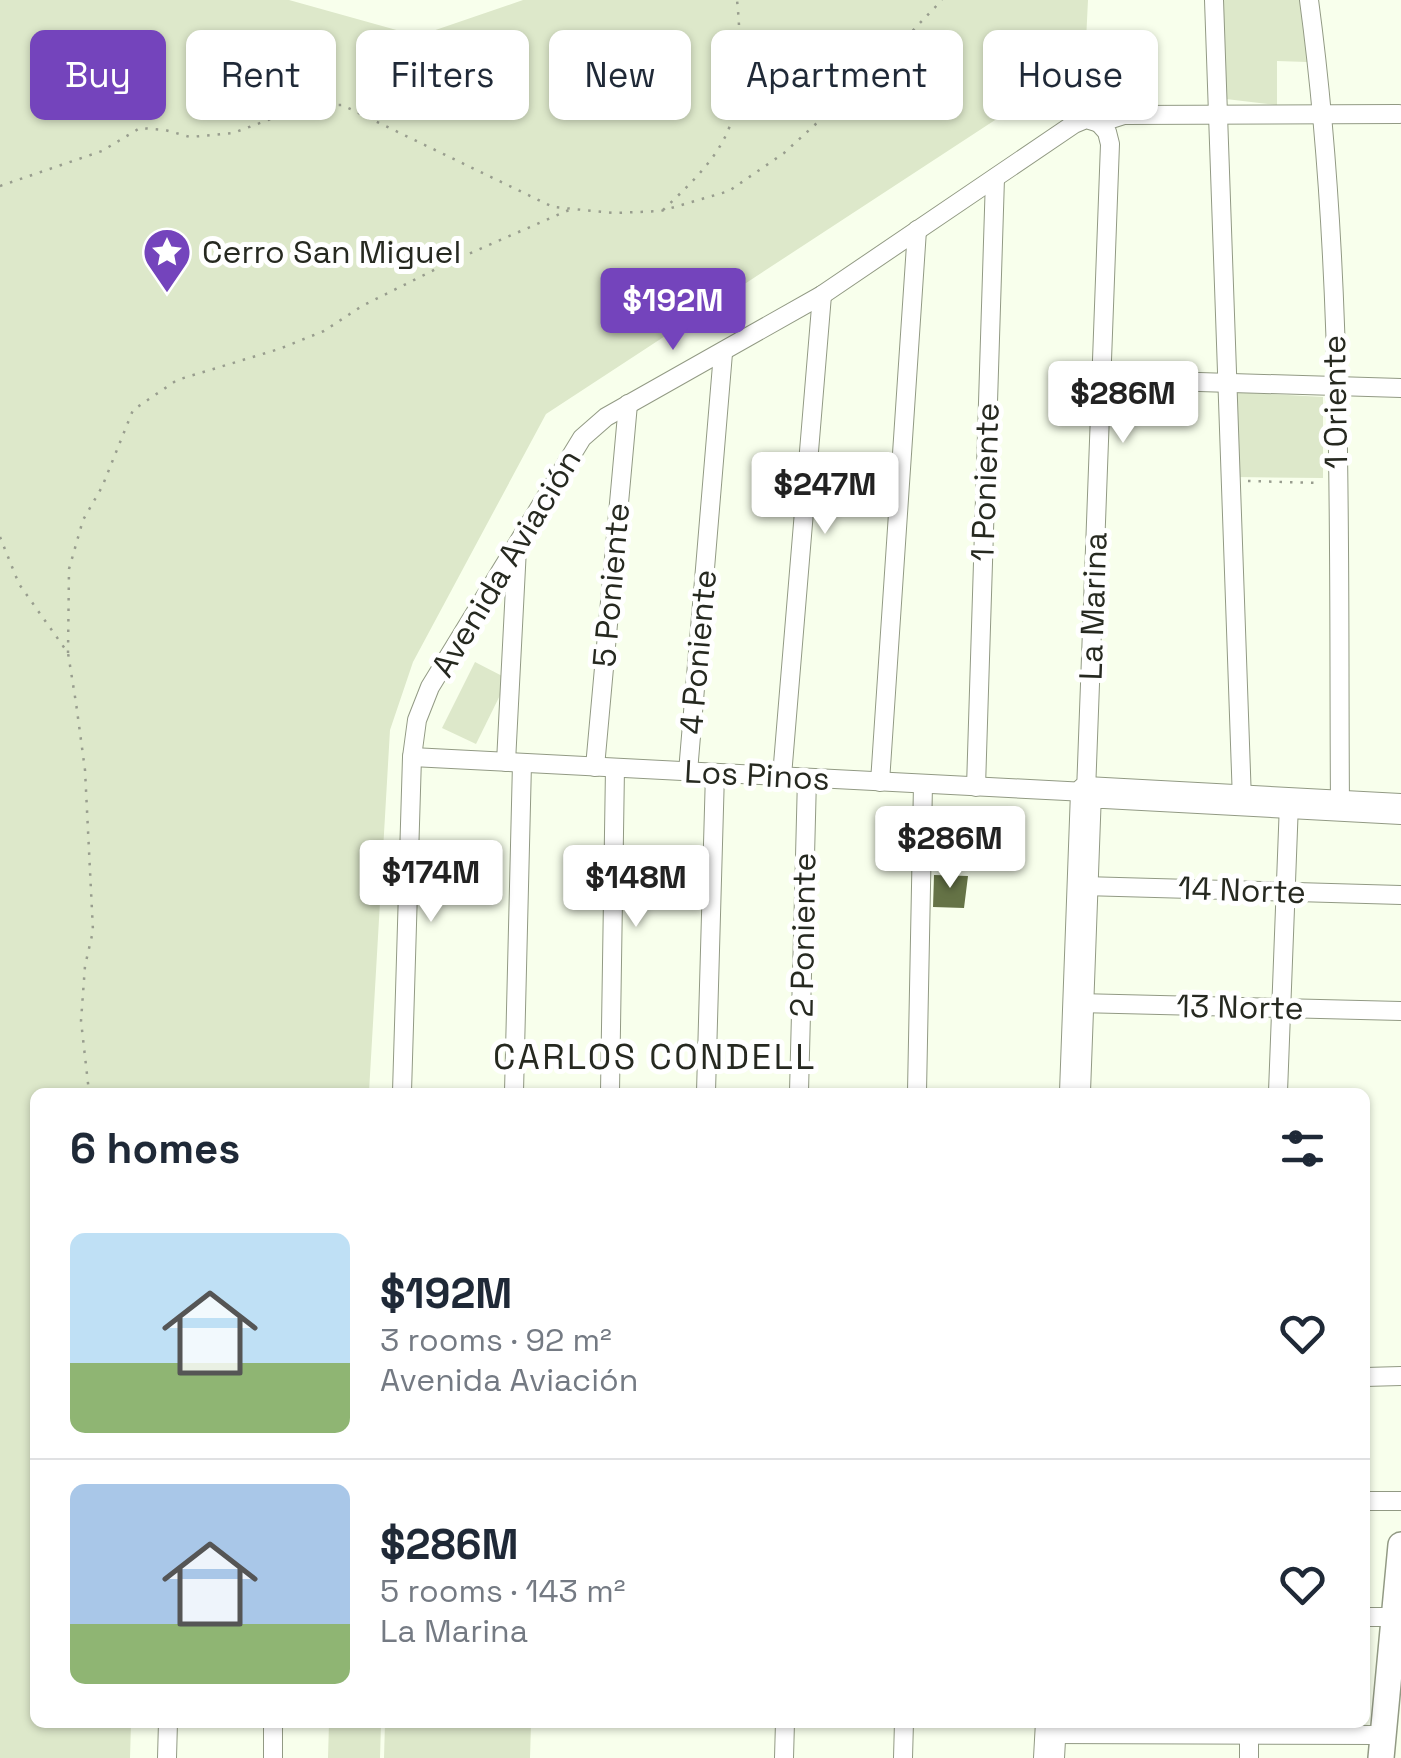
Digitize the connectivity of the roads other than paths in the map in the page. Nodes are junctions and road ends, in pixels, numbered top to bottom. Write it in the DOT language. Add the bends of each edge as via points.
graph roads {
  1 [pos="1214,0"];
  2 [pos="1308,0"];
  3 [pos="1218,113"];
  4 [pos="1323,113"];
  5 [pos="1399,114"];
  6 [pos="1099,122"];
  7 [pos="995,178"];
  8 [pos="917,230"];
  9 [pos="822,294"];
  10 [pos="723,353"];
  11 [pos="1101,379"];
  12 [pos="1228,382"];
  13 [pos="1337,386"];
  14 [pos="1401,388"];
  15 [pos="628,404"];
  16 [pos="517,544"];
  17 [pos="412,757"];
  18 [pos="514,762"];
  19 [pos="595,767"];
  20 [pos="615,768"];
  21 [pos="688,772"];
  22 [pos="715,773"];
  23 [pos="782,776"];
  24 [pos="807,778"];
  25 [pos="880,782"];
  26 [pos="924,784"];
  27 [pos="976,787"];
  28 [pos="1086,792"];
  29 [pos="1242,800"];
  30 [pos="1289,803"];
  31 [pos="1340,806"];
  32 [pos="1401,809"];
  33 [pos="1083,886"];
  34 [pos="1286,891"];
  35 [pos="1401,895"];
  36 [pos="1078,1003"];
  37 [pos="1281,1008"];
  38 [pos="1401,1011"];
  39 [pos="402,1088"];
  40 [pos="514,1088"];
  41 [pos="610,1088"];
  42 [pos="706,1088"];
  43 [pos="799,1088"];
  44 [pos="917,1088"];
  45 [pos="1075,1088"];
  46 [pos="1278,1088"];
  47 [pos="1370,1376"];
  48 [pos="1401,1376"];
  49 [pos="1370,1501"];
  50 [pos="1401,1501"];
  51 [pos="1401,1545"];
  52 [pos="1370,1617"];
  53 [pos="1394,1617"];
  54 [pos="168,1728"];
  55 [pos="273,1728"];
  56 [pos="785,1728"];
  57 [pos="904,1728"];
  58 [pos="1249,1728"];
  59 [pos="1050,1738"];
  60 [pos="1382,1746"];
  61 [pos="167,1758"];
  62 [pos="272,1758"];
  63 [pos="784,1758"];
  64 [pos="903,1758"];
  65 [pos="1248,1758"];
  1 -- 3 [label="street"];
  2 -- 4 [label="street, 1 Oriente"];
  3 -- 4 [label="street, Avenida Aviación"];
  3 -- 6 [label="street, Avenida Aviación" via="1124,115"];
  3 -- 12 [label="street"];
  4 -- 5 [label="street, Avenida Aviación"];
  4 -- 13 [label="street, 1 Oriente"];
  6 -- 7 [label="street, Avenida Aviación" via="1080,120"];
  6 -- 11 [label="street, La Marina" via="1110,144"];
  7 -- 8 [label="street, Avenida Aviación"];
  7 -- 27 [label="street, 1 Poniente"];
  8 -- 9 [label="street, Avenida Aviación"];
  8 -- 25 [label="street"];
  9 -- 10 [label="street, Avenida Aviación"];
  9 -- 23 [label="street"];
  10 -- 15 [label="street, Avenida Aviación"];
  10 -- 21 [label="street, 4 Poniente"];
  11 -- 12 [label="street"];
  11 -- 28 [label="street, La Marina"];
  12 -- 13 [label="street"];
  12 -- 29 [label="street"];
  13 -- 14 [label="street"];
  13 -- 31 [label="street, 1 Oriente"];
  15 -- 16 [label="street, Avenida Aviación" via="582,438"];
  15 -- 19 [label="street, 5 Poniente"];
  16 -- 17 [label="street, Avenida Aviación" via="430,687"];
  16 -- 18 [label="street"];
  17 -- 18 [label="street, Los Pinos"];
  17 -- 39 [label="street, Avenida Aviación"];
  18 -- 19 [label="street, Los Pinos"];
  18 -- 40 [label="street"];
  19 -- 20 [label="street, Los Pinos"];
  20 -- 21 [label="street, Los Pinos"];
  20 -- 41 [label="street"];
  21 -- 22 [label="street, Los Pinos"];
  22 -- 23 [label="street, Los Pinos"];
  22 -- 42 [label="street"];
  23 -- 24 [label="street, Los Pinos"];
  24 -- 25 [label="street, Los Pinos"];
  24 -- 43 [label="street, 2 Poniente"];
  25 -- 26 [label="street, Los Pinos"];
  26 -- 27 [label="street, Los Pinos"];
  26 -- 44 [label="street"];
  27 -- 28 [label="street, Los Pinos"];
  28 -- 29 [label="main road, Los Pinos"];
  28 -- 33 [label="main road, La Marina"];
  29 -- 30 [label="main road, Los Pinos"];
  30 -- 31 [label="main road, Los Pinos"];
  30 -- 34 [label="street"];
  31 -- 32 [label="main road, Los Pinos"];
  33 -- 34 [label="street, 14 Norte"];
  33 -- 36 [label="main road, La Marina"];
  34 -- 35 [label="street, 14 Norte"];
  34 -- 37 [label="street"];
  36 -- 37 [label="street, 13 Norte"];
  36 -- 45 [label="main road, La Marina"];
  37 -- 38 [label="street, 13 Norte"];
  37 -- 46 [label="street"];
  47 -- 48 [label="street"];
  49 -- 50 [label="street"];
  51 -- 53 [label="street"];
  52 -- 53 [label="street"];
  53 -- 60 [label="street"];
  54 -- 61 [label="street"];
  55 -- 62 [label="street"];
  56 -- 63 [label="street"];
  57 -- 64 [label="street"];
  58 -- 59 [label="street"];
  58 -- 60 [label="street"];
  58 -- 65 [label="street"];
}
